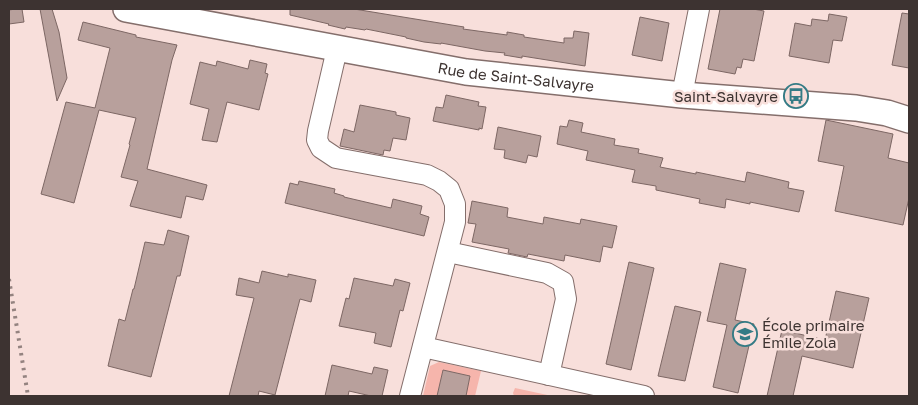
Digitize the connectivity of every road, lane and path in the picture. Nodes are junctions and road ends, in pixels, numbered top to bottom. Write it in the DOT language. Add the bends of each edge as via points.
graph roads {
  1 [pos="126,9"];
  2 [pos="699,9"];
  3 [pos="193,15"];
  4 [pos="337,48"];
  5 [pos="682,95"];
  6 [pos="909,120"];
  7 [pos="448,252"];
  8 [pos="423,347"];
  9 [pos="548,375"];
  10 [pos="410,396"];
  11 [pos="644,396"];
  1 -- 3 [label="street, Rue de Saint-Salvayre"];
  2 -- 5 [label="street"];
  3 -- 4 [label="street, Rue de Saint-Salvayre"];
  4 -- 5 [label="street, Rue de Saint-Salvayre" via="466,72"];
  4 -- 7 [label="street" via="318,131 317,140 321,148 336,158 427,175 450,189 455,204 455,222"];
  5 -- 6 [label="street, Rue de Saint-Salvayre" via="856,108"];
  7 -- 8 [label="street"];
  7 -- 9 [label="street" via="547,274 563,282 566,299"];
  8 -- 9 [label="street"];
  8 -- 10 [label="street"];
  9 -- 11 [label="street"];
}
